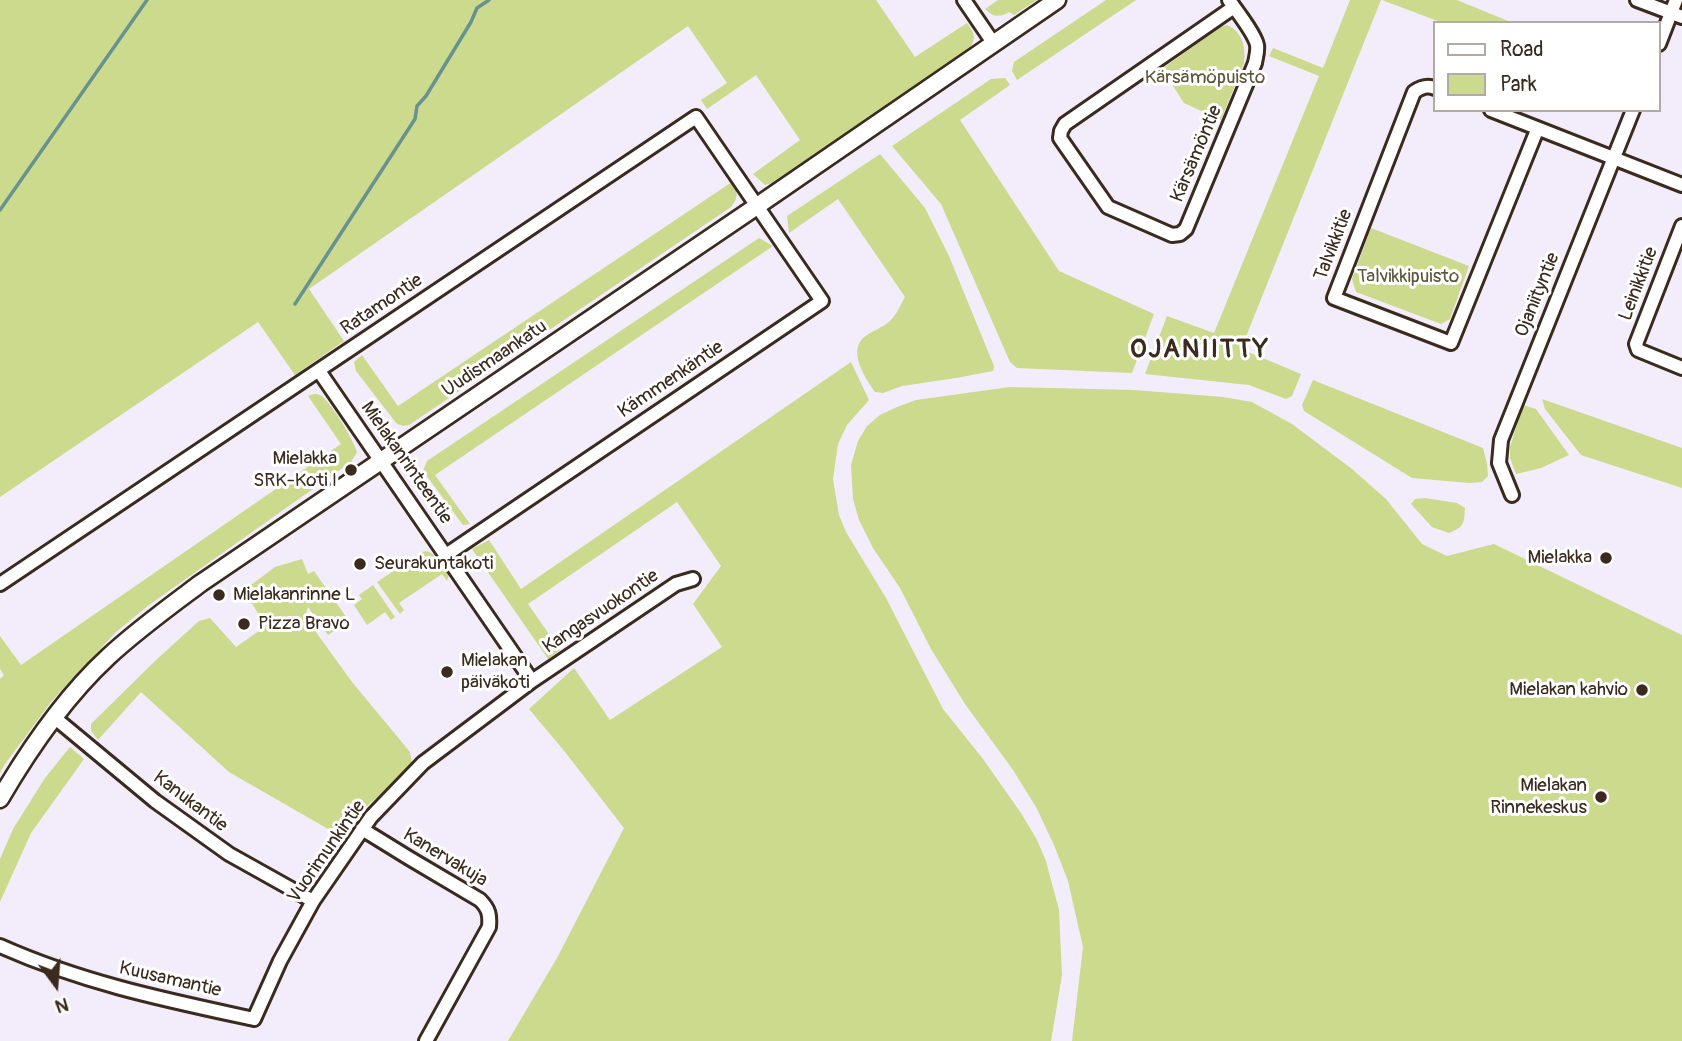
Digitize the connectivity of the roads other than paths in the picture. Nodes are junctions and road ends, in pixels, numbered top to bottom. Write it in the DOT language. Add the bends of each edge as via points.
graph roads {
  1 [pos="964,0"];
  2 [pos="1057,0"];
  3 [pos="1637,0"];
  4 [pos="1676,0"];
  5 [pos="1232,4"];
  6 [pos="1676,15"];
  7 [pos="1661,41"];
  8 [pos="994,44"];
  9 [pos="1434,88"];
  10 [pos="1496,112"];
  11 [pos="1632,112"];
  12 [pos="1537,130"];
  13 [pos="1614,158"];
  14 [pos="1682,185"];
  15 [pos="757,206"];
  16 [pos="1682,226"];
  17 [pos="1682,368"];
  18 [pos="318,371"];
  19 [pos="381,460"];
  20 [pos="1512,495"];
  21 [pos="446,555"];
  22 [pos="693,579"];
  23 [pos="0,584"];
  24 [pos="532,681"];
  25 [pos="55,718"];
  26 [pos="0,799"];
  27 [pos="362,829"];
  28 [pos="313,901"];
  29 [pos="0,946"];
  30 [pos="254,1019"];
  31 [pos="426,1041"];
  1 -- 8 [label="street"];
  2 -- 8 [label="street, Uudismaankatu"];
  3 -- 6 [label="street"];
  4 -- 6 [label="street"];
  5 -- 5 [label="street, Kärsämöntie" via="1061,131 1060,138 1108,207 1172,235 1186,229 1255,63 1255,39"];
  6 -- 7 [label="street"];
  8 -- 15 [label="street, Uudismaankatu"];
  9 -- 12 [label="street, Talvikkitie" via="1420,87 1414,92 1334,298 1451,343"];
  10 -- 12 [label="street"];
  11 -- 13 [label="street, Ojaniityntie"];
  12 -- 13 [label="street"];
  13 -- 14 [label="street"];
  13 -- 20 [label="street, Ojaniityntie" via="1501,440 1499,463"];
  15 -- 18 [label="street, Ratamontie" via="696,117"];
  15 -- 19 [label="street, Uudismaankatu"];
  15 -- 21 [label="street, Kämmenkäntie" via="822,301"];
  16 -- 17 [label="street, Leinikkitie" via="1636,344 1638,350"];
  18 -- 19 [label="street, Mielakanrinteentie"];
  18 -- 23 [label="street, Ratamontie"];
  19 -- 21 [label="street, Mielakanrinteentie"];
  19 -- 25 [label="street, Uudismaankatu" via="147,623 106,659"];
  21 -- 24 [label="street, Mielakanrinteentie"];
  22 -- 24 [label="street, Kangasvuokontie" via="676,584"];
  24 -- 27 [label="street, Vuorimunkintie" via="423,763"];
  25 -- 26 [label="street, Uudismaankatu"];
  25 -- 28 [label="street, Kanukantie" via="155,801 229,854"];
  27 -- 28 [label="street, Vuorimunkintie"];
  27 -- 31 [label="street, Kanervakuja" via="480,900 490,916 489,927"];
  28 -- 30 [label="street, Vuorimunkintie"];
  29 -- 30 [label="street, Kuusamantie" via="114,987"];
}
